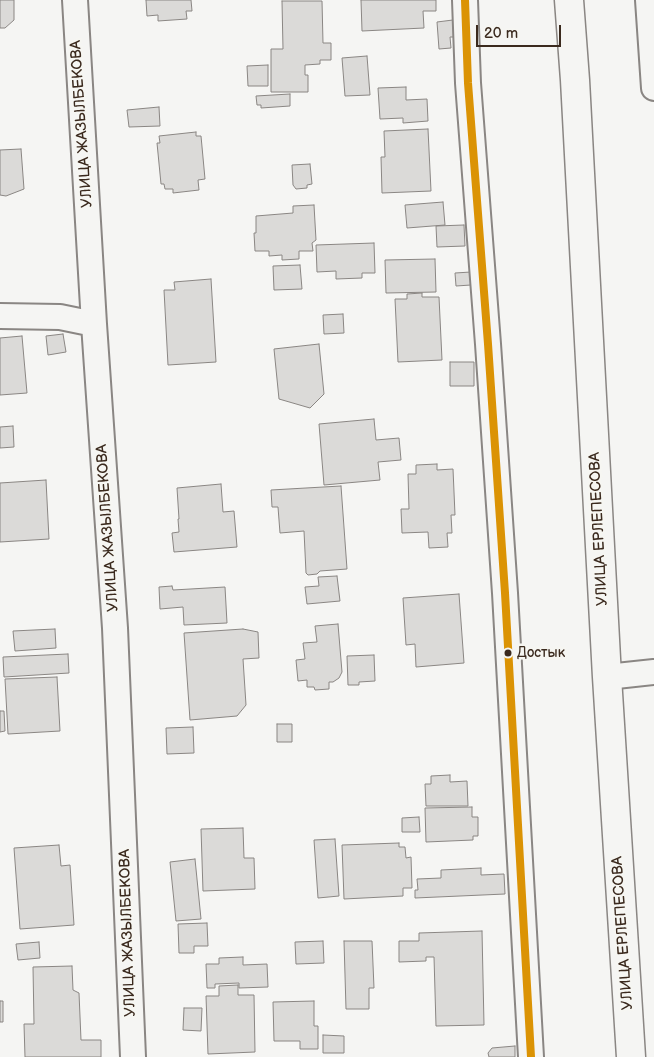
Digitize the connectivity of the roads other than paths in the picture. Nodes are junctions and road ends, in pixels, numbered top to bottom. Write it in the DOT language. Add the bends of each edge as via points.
graph roads {
  1 [pos="75,0"];
  2 [pos="465,0"];
  3 [pos="569,0"];
  4 [pos="648,0"];
  5 [pos="654,74"];
  6 [pos="0,316"];
  7 [pos="94,324"];
  8 [pos="654,672"];
  9 [pos="607,676"];
  10 [pos="133,1057"];
  11 [pos="531,1057"];
  12 [pos="630,1057"];
  1 -- 7 [label="street, УЛИЦА ЖАЗЫЛБЕКОВА"];
  2 -- 11 [label="street" via="468,83 505,593"];
  3 -- 9 [label="main road, УЛИЦА ЕРЛЕПЕСОВА"];
  4 -- 5 [label="street"];
  6 -- 7 [label="street" via="60,317"];
  7 -- 10 [label="street, УЛИЦА ЖАЗЫЛБЕКОВА" via="115,628"];
  8 -- 9 [label="street"];
  9 -- 12 [label="main road, УЛИЦА ЕРЛЕПЕСОВА"];
}
